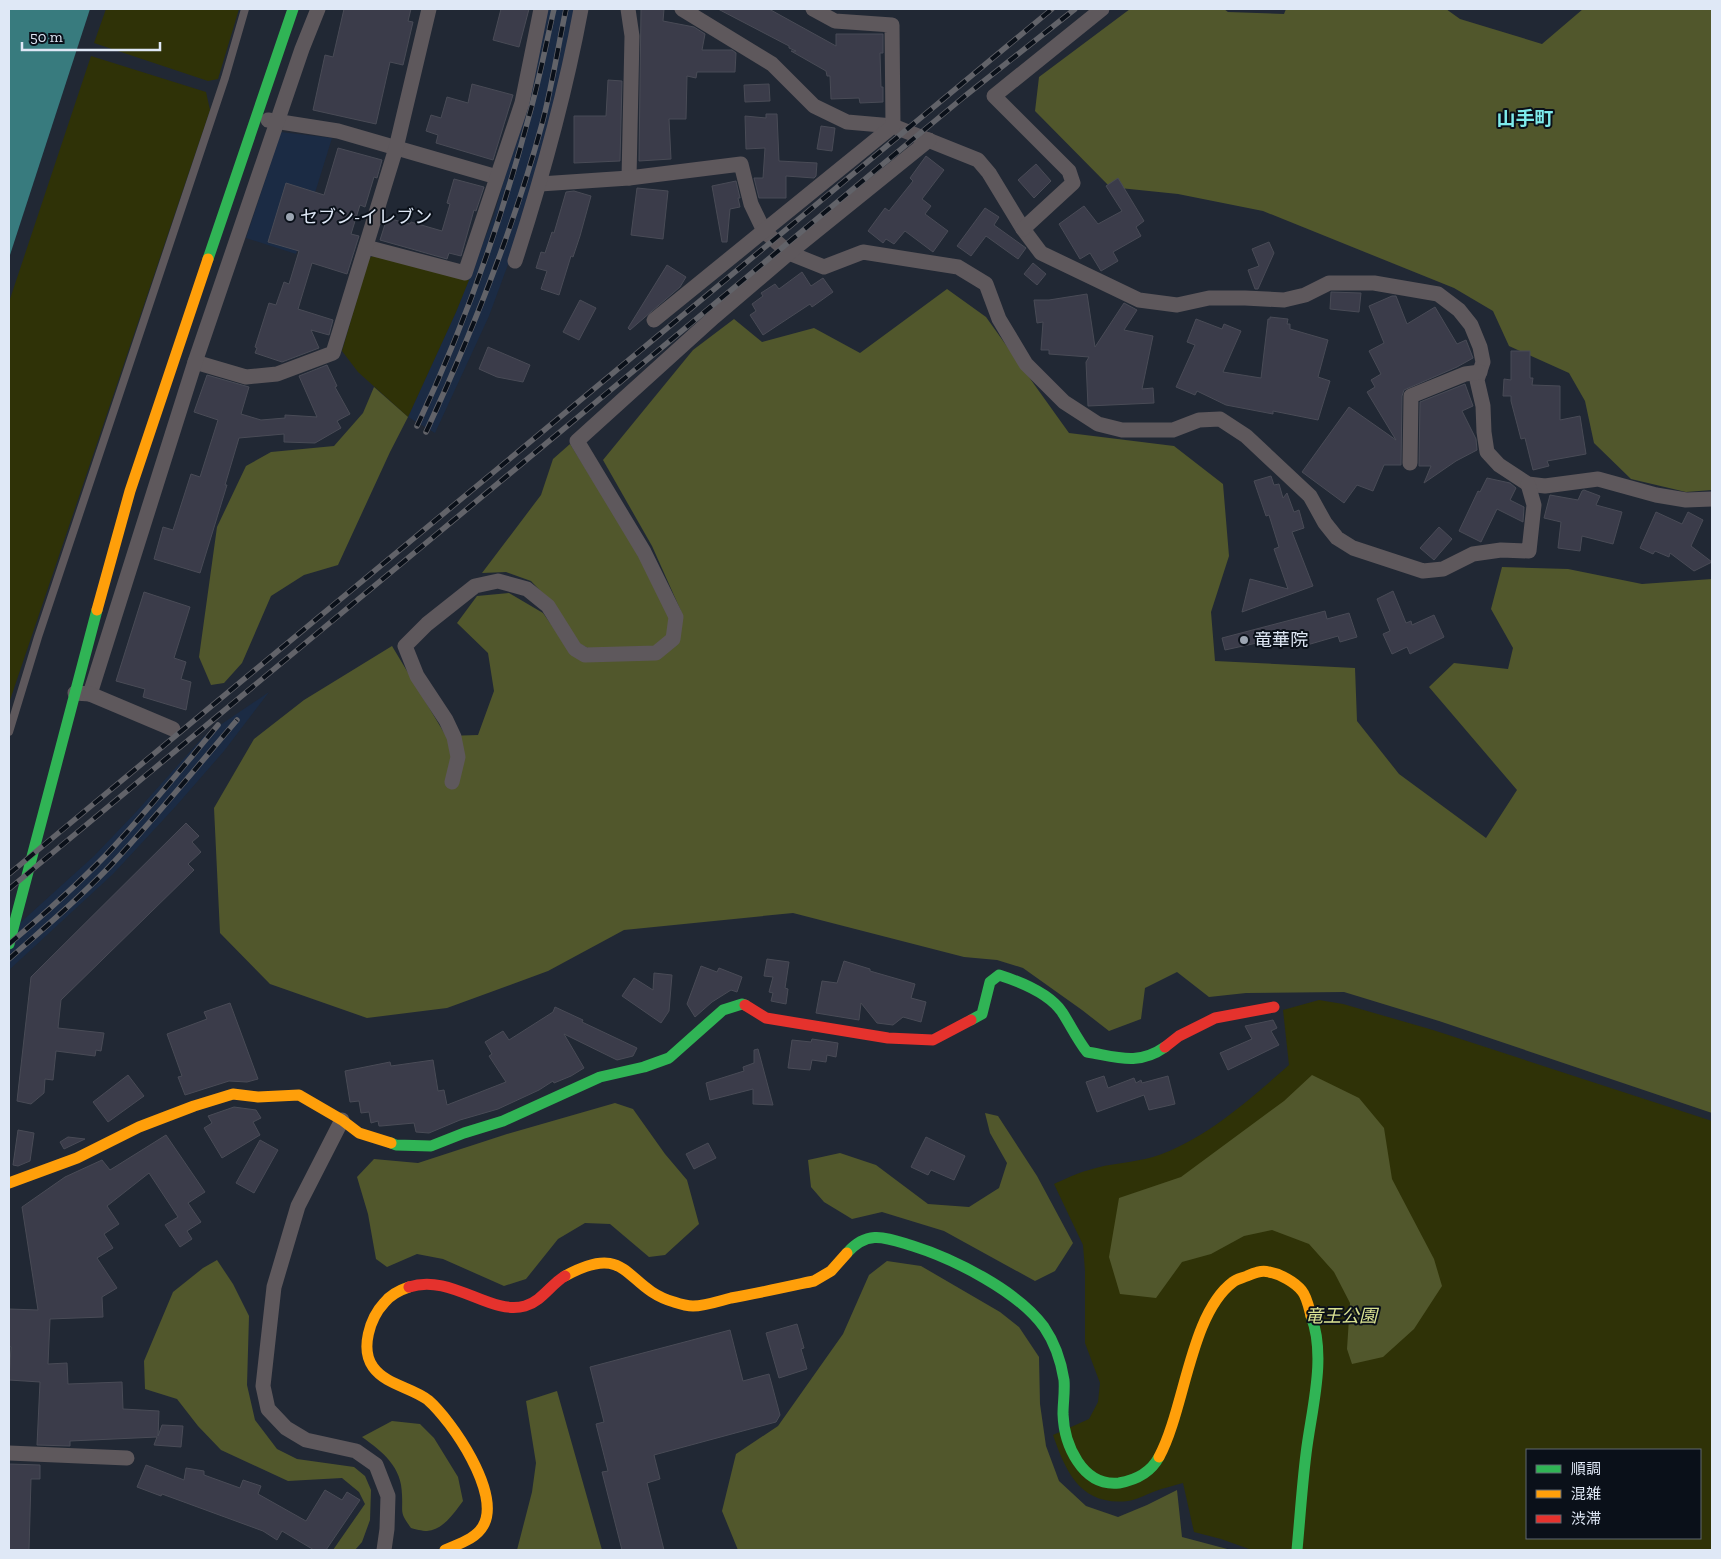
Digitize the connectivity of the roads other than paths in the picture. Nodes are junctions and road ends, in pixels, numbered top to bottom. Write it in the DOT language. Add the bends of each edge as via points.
graph roads {
  1 [pos="245,9"];
  2 [pos="293,9"];
  3 [pos="318,9"];
  4 [pos="428,9"];
  5 [pos="541,9"];
  6 [pos="581,9"];
  7 [pos="628,9"];
  8 [pos="682,9"];
  9 [pos="813,9"];
  10 [pos="1102,9"];
  11 [pos="255,118"];
  12 [pos="277,121"];
  13 [pos="893,126"];
  14 [pos="929,140"];
  15 [pos="396,148"];
  16 [pos="497,177"];
  17 [pos="629,178"];
  18 [pos="540,184"];
  19 [pos="1023,229"];
  20 [pos="764,231"];
  21 [pos="366,247"];
  22 [pos="789,253"];
  23 [pos="515,261"];
  24 [pos="654,320"];
  25 [pos="195,362"];
  26 [pos="1480,372"];
  27 [pos="1410,463"];
  28 [pos="1528,484"];
  29 [pos="1712,499"];
  30 [pos="75,693"];
  31 [pos="90,694"];
  32 [pos="173,728"];
  33 [pos="9,732"];
  34 [pos="452,782"];
  35 [pos="9,944"];
  36 [pos="1274,1007"];
  37 [pos="342,1120"];
  38 [pos="9,1183"];
  39 [pos="9,1453"];
  40 [pos="127,1458"];
  41 [pos="384,1550"];
  42 [pos="445,1550"];
  43 [pos="1297,1550"];
  1 -- 33 [label="lane"];
  2 -- 11 [label="street"];
  3 -- 12 [label="street"];
  4 -- 15 [label="street"];
  5 -- 16 [label="street" via="522,103"];
  6 -- 18 [label="street" via="570,70"];
  7 -- 17 [label="street" via="632,36"];
  8 -- 13 [label="street" via="772,64 814,106 847,122"];
  9 -- 13 [label="street" via="835,21 892,25"];
  10 -- 19 [label="street" via="994,96 1068,171 1073,183"];
  11 -- 12 [label="street"];
  11 -- 30 [label="street" via="130,491"];
  12 -- 15 [label="street" via="338,131"];
  12 -- 25 [label="street"];
  13 -- 14 [label="street"];
  13 -- 20 [label="street"];
  14 -- 19 [label="street" via="978,160"];
  14 -- 22 [label="street"];
  15 -- 16 [label="street"];
  15 -- 21 [label="street"];
  16 -- 21 [label="street" via="465,273"];
  17 -- 18 [label="street"];
  17 -- 20 [label="street" via="741,164 752,204"];
  18 -- 23 [label="street"];
  19 -- 26 [label="street" via="1041,253 1139,300 1176,305 1209,298 1284,300 1305,295 1329,283 1374,283 1438,294 1459,310 1471,325 1483,362"];
  20 -- 22 [label="street"];
  20 -- 24 [label="street"];
  21 -- 25 [label="street" via="333,353 277,374 246,377"];
  22 -- 28 [label="street" via="824,267 862,252 958,267 986,284 999,319 1026,364 1064,402 1098,424 1122,430 1173,430 1199,420 1220,419 1246,436 1310,496 1337,538 1353,548 1423,571 1443,569 1473,554 1529,550 1534,505"];
  22 -- 34 [label="street" via="577,441 644,552 672,608 676,617 672,639 656,653 585,655 575,649 548,606 527,589 498,581 475,586 405,646 417,676 454,737 458,757"];
  25 -- 31 [label="street"];
  26 -- 27 [label="street" via="1465,374 1411,396"];
  26 -- 28 [label="street" via="1477,380 1487,452 1499,465"];
  28 -- 29 [label="street" via="1545,486 1598,479 1671,498"];
  30 -- 31 [label="street"];
  30 -- 35 [label="street"];
  31 -- 32 [label="street"];
  36 -- 37 [label="street" via="1215,1018 1179,1036 1153,1055 1133,1060 1087,1052 1061,1011 1048,998 999,975 990,982 982,1014 934,1040 888,1038 766,1018 742,1004 723,1010 669,1058 600,1077 503,1121 431,1146 396,1145 359,1133"];
  37 -- 38 [label="street" via="299,1095 233,1094 139,1127 77,1158"];
  37 -- 41 [label="street" via="295,1215 274,1287 263,1386 268,1409 286,1428 306,1440 356,1451 376,1466 388,1496"];
  39 -- 40 [label="street"];
  42 -- 43 [label="street" via="472,1537 482,1528 488,1501 477,1469 437,1408 425,1398 380,1375 371,1364 368,1334 377,1312 403,1288 422,1283 520,1307 532,1303 563,1278 585,1267 610,1263 623,1267 663,1299 694,1306 814,1281 829,1273 853,1247 867,1238 883,1238 943,1256 1002,1290 1042,1324 1053,1340 1061,1362 1063,1418 1073,1455 1086,1473 1104,1482 1121,1483 1142,1476 1155,1464 1170,1436 1208,1312 1223,1289 1245,1274 1266,1271 1286,1278 1302,1292 1314,1316 1317,1342"];
}
